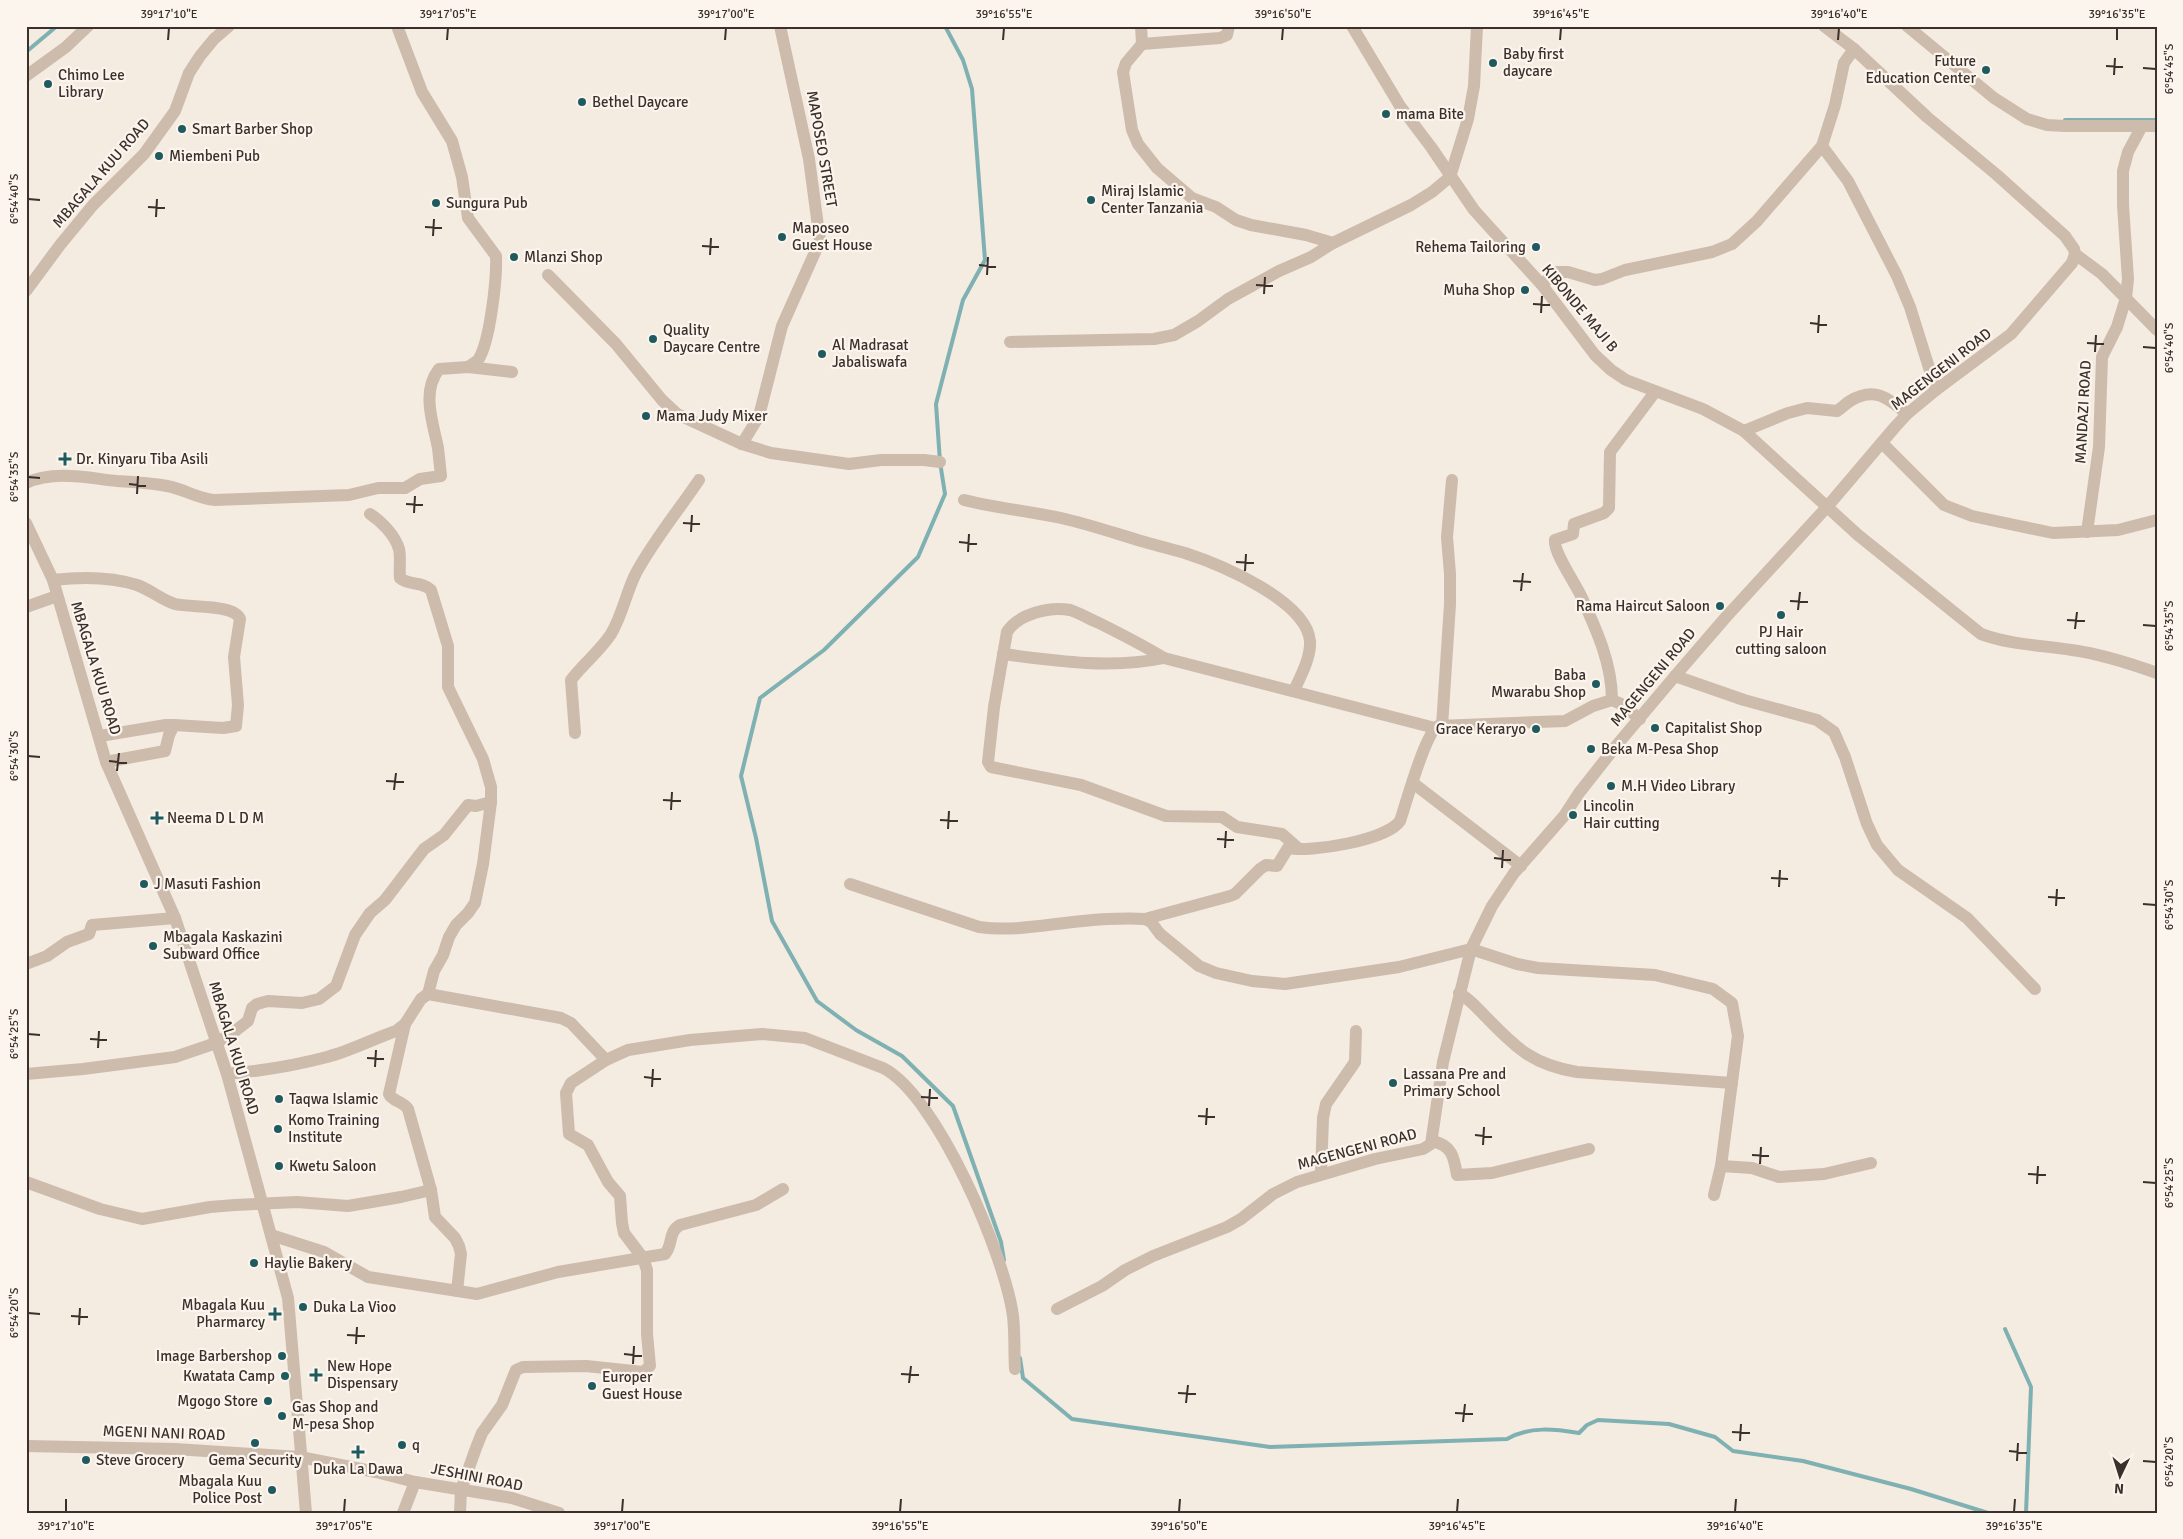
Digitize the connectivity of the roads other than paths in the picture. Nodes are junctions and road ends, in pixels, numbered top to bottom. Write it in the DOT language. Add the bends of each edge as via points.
graph roads {
  1 [pos="88,26"];
  2 [pos="229,26"];
  3 [pos="397,26"];
  4 [pos="780,26"];
  5 [pos="1141,26"];
  6 [pos="1229,26"];
  7 [pos="1352,26"];
  8 [pos="1477,26"];
  9 [pos="1824,26"];
  10 [pos="1907,26"];
  11 [pos="1142,44"];
  12 [pos="1854,49"];
  13 [pos="26,76"];
  14 [pos="2142,126"];
  15 [pos="2157,126"];
  16 [pos="1822,146"];
  17 [pos="1450,177"];
  18 [pos="1333,243"];
  19 [pos="2075,254"];
  20 [pos="548,275"];
  21 [pos="1542,285"];
  22 [pos="26,291"];
  23 [pos="2126,298"];
  24 [pos="2157,330"];
  25 [pos="1010,342"];
  26 [pos="468,367"];
  27 [pos="512,372"];
  28 [pos="1936,390"];
  29 [pos="1655,392"];
  30 [pos="1908,414"];
  31 [pos="1744,431"];
  32 [pos="1882,443"];
  33 [pos="742,444"];
  34 [pos="940,462"];
  35 [pos="699,480"];
  36 [pos="1452,480"];
  37 [pos="26,483"];
  38 [pos="964,500"];
  39 [pos="1827,507"];
  40 [pos="370,514"];
  41 [pos="2157,520"];
  42 [pos="26,523"];
  43 [pos="2086,532"];
  44 [pos="53,580"];
  45 [pos="57,596"];
  46 [pos="26,607"];
  47 [pos="1003,654"];
  48 [pos="1164,658"];
  49 [pos="2157,673"];
  50 [pos="1675,676"];
  51 [pos="1294,691"];
  52 [pos="1612,700"];
  53 [pos="1640,719"];
  54 [pos="174,725"];
  55 [pos="1439,727"];
  56 [pos="575,733"];
  57 [pos="100,736"];
  58 [pos="106,762"];
  59 [pos="1413,783"];
  60 [pos="491,802"];
  61 [pos="1299,848"];
  62 [pos="1521,866"];
  63 [pos="850,884"];
  64 [pos="175,918"];
  65 [pos="1145,919"];
  66 [pos="1471,949"];
  67 [pos="26,964"];
  68 [pos="2035,989"];
  69 [pos="1459,993"];
  70 [pos="428,994"];
  71 [pos="405,1024"];
  72 [pos="1356,1031"];
  73 [pos="216,1043"];
  74 [pos="606,1060"];
  75 [pos="26,1074"];
  76 [pos="227,1074"];
  77 [pos="1732,1083"];
  78 [pos="1432,1141"];
  79 [pos="1589,1149"];
  80 [pos="1871,1163"];
  81 [pos="1721,1166"];
  82 [pos="1321,1173"];
  83 [pos="26,1182"];
  84 [pos="783,1189"];
  85 [pos="431,1190"];
  86 [pos="1714,1195"];
  87 [pos="262,1204"];
  88 [pos="271,1235"];
  89 [pos="643,1258"];
  90 [pos="457,1291"];
  91 [pos="1057,1310"];
  92 [pos="1015,1369"];
  93 [pos="26,1446"];
  94 [pos="300,1457"];
  95 [pos="415,1482"];
  96 [pos="462,1490"];
  97 [pos="306,1513"];
  98 [pos="403,1513"];
  99 [pos="460,1513"];
  100 [pos="559,1513"];
  1 -- 13 [label="street" via="66,47"];
  2 -- 22 [label="street, MBAGALA KUU ROAD" via="200,56 189,73 175,111 144,154 93,205"];
  3 -- 26 [label="street" via="422,92 452,140 468,218 496,256 487,334 478,360"];
  4 -- 33 [label="street, MAPOSEO STREET" via="809,159 820,241 782,326 759,416"];
  5 -- 11 [label="street"];
  6 -- 11 [label="street" via="1227,35 1220,38"];
  7 -- 17 [label="street, KIBONDE MAJI B" via="1400,106"];
  8 -- 17 [label="street" via="1474,86"];
  9 -- 12 [label="street"];
  10 -- 14 [label="street" via="1994,98 2027,119 2047,125"];
  11 -- 18 [label="street" via="1126,63 1123,72 1132,130 1138,144 1157,168 1192,198 1216,207 1236,220 1306,234"];
  12 -- 16 [label="street" via="1844,63"];
  12 -- 19 [label="street" via="1927,117 2055,226 2072,244"];
  14 -- 15 [label="street"];
  14 -- 23 [label="street, MANDAZI ROAD" via="2128,152 2123,170 2128,272"];
  16 -- 21 [label="street" via="1757,221 1732,244 1712,252 1625,270 1602,279 1556,272"];
  16 -- 28 [label="street" via="1848,181 1898,276"];
  17 -- 18 [label="street" via="1411,205"];
  17 -- 21 [label="street, KIBONDE MAJI B" via="1501,242"];
  18 -- 25 [label="street" via="1228,299 1174,335 1154,339"];
  19 -- 23 [label="street"];
  19 -- 28 [label="street, MAGENGENI ROAD" via="2065,272 2011,334"];
  20 -- 33 [label="street" via="616,344 677,414"];
  21 -- 29 [label="street, KIBONDE MAJI B" via="1595,355 1626,380"];
  23 -- 24 [label="street"];
  23 -- 43 [label="street, MANDAZI ROAD" via="2117,327 2102,357 2099,447"];
  26 -- 27 [label="street"];
  26 -- 37 [label="street" via="439,369 433,378 430,414 441,476 420,479 408,487 378,488 349,495 225,501 205,499 168,486 141,483 58,476"];
  28 -- 30 [label="street, MAGENGENI ROAD"];
  29 -- 31 [label="street, KIBONDE MAJI B" via="1703,409"];
  29 -- 52 [label="street" via="1610,452 1609,508 1574,524 1573,534 1555,540 1554,544 1572,576 1610,668"];
  30 -- 31 [label="street" via="1889,399 1869,393 1850,401 1838,411 1807,408"];
  30 -- 32 [label="street, MAGENGENI ROAD"];
  31 -- 39 [label="street, KIBONDE MAJI B"];
  32 -- 39 [label="street, MAGENGENI ROAD"];
  32 -- 43 [label="street" via="1932,495 1958,512 2053,533"];
  33 -- 34 [label="street" via="771,453 849,464 881,460"];
  35 -- 56 [label="street" via="637,573 610,636 571,680"];
  36 -- 55 [label="street" via="1447,537 1450,604"];
  38 -- 51 [label="street" via="1061,518 1186,553 1278,597 1298,616 1310,641 1308,656"];
  39 -- 49 [label="street, KIBONDE MAJI B" via="1981,634 2023,645 2114,658"];
  39 -- 50 [label="street, MAGENGENI ROAD"];
  40 -- 60 [label="street" via="396,542 400,578 431,590 448,646 448,687 483,759 491,787"];
  41 -- 43 [label="street" via="2118,530"];
  42 -- 44 [label="street, MBAGALA KUU ROAD"];
  44 -- 45 [label="street, MBAGALA KUU ROAD"];
  44 -- 54 [label="street" via="126,583 173,603 238,614 240,621 234,657 238,723 235,727 223,728"];
  45 -- 46 [label="street"];
  45 -- 57 [label="street, MBAGALA KUU ROAD"];
  47 -- 48 [label="street" via="1110,664 1133,664"];
  47 -- 48 [label="street" via="1007,632 1014,624 1050,609 1062,609 1084,616"];
  47 -- 61 [label="street" via="988,762 991,768 1081,785 1156,814 1222,817 1237,826 1282,834"];
  48 -- 51 [label="street"];
  50 -- 53 [label="street, MAGENGENI ROAD"];
  50 -- 68 [label="street" via="1744,700 1817,720 1834,732 1866,824 1877,845 1898,870 1967,918"];
  51 -- 55 [label="street"];
  52 -- 53 [label="street"];
  52 -- 55 [label="street" via="1565,721"];
  53 -- 62 [label="street, MAGENGENI ROAD"];
  54 -- 57 [label="street"];
  54 -- 58 [label="street" via="165,751"];
  55 -- 59 [label="street" via="1424,750"];
  57 -- 58 [label="street, MBAGALA KUU ROAD"];
  58 -- 64 [label="street, MBAGALA KUU ROAD"];
  59 -- 61 [label="street" via="1396,827 1335,846"];
  59 -- 62 [label="street"];
  60 -- 70 [label="street" via="475,903 449,937 434,970"];
  60 -- 73 [label="street" via="468,806 444,835 420,853 359,930 336,986 319,999 302,1003 268,1001 257,1004 252,1008 248,1021"];
  61 -- 65 [label="street" via="1288,848 1277,866 1260,868 1235,894"];
  62 -- 66 [label="street, MAGENGENI ROAD" via="1492,906"];
  63 -- 65 [label="street" via="979,927 1018,928 1104,919"];
  64 -- 67 [label="street" via="92,925 89,934"];
  64 -- 73 [label="street, MBAGALA KUU ROAD"];
  65 -- 66 [label="street" via="1199,966 1252,981 1299,982 1399,967"];
  66 -- 69 [label="street, MAGENGENI ROAD"];
  66 -- 77 [label="street" via="1538,968 1655,975 1713,989 1732,1003 1738,1036"];
  69 -- 77 [label="street" via="1471,1000 1522,1053 1556,1068"];
  69 -- 78 [label="street, MAGENGENI ROAD" via="1443,1062"];
  70 -- 71 [label="street" via="421,999"];
  70 -- 74 [label="street" via="561,1018 571,1023"];
  71 -- 76 [label="street" via="396,1031 328,1057 271,1070"];
  71 -- 85 [label="street" via="389,1094 408,1109"];
  72 -- 82 [label="street" via="1355,1062 1326,1104"];
  73 -- 75 [label="street" via="174,1057"];
  73 -- 76 [label="street, MBAGALA KUU ROAD"];
  74 -- 89 [label="street" via="568,1087 568,1132 588,1145 608,1182 620,1196 624,1233"];
  74 -- 92 [label="street" via="628,1050 650,1046 762,1034 805,1038 893,1073 929,1113 943,1135 987,1232 1004,1274 1013,1316"];
  76 -- 87 [label="street, MBAGALA KUU ROAD"];
  77 -- 81 [label="street"];
  78 -- 79 [label="street" via="1441,1143 1453,1154 1458,1175 1492,1173"];
  78 -- 82 [label="street, MAGENGENI ROAD" via="1423,1149"];
  80 -- 81 [label="street" via="1824,1174 1779,1177 1752,1168"];
  81 -- 86 [label="street"];
  82 -- 91 [label="street, MAGENGENI ROAD" via="1284,1187 1227,1227 1154,1256"];
  83 -- 87 [label="street" via="100,1209 142,1219 210,1207"];
  84 -- 89 [label="street" via="756,1205 680,1225 673,1231 667,1252"];
  85 -- 87 [label="street" via="348,1206 297,1202"];
  85 -- 90 [label="street" via="435,1218 459,1246"];
  87 -- 88 [label="street, MBAGALA KUU ROAD"];
  88 -- 90 [label="street" via="324,1252 368,1277"];
  88 -- 94 [label="street, MBAGALA KUU ROAD" via="288,1298 297,1384"];
  89 -- 90 [label="street" via="558,1272 480,1294"];
  89 -- 96 [label="street" via="651,1364 648,1369 631,1372 586,1366 518,1368 502,1405 482,1433"];
  93 -- 94 [label="street, MGENI NANI ROAD" via="175,1449"];
  94 -- 95 [label="street, JESHINI ROAD"];
  94 -- 97 [label="street, MBAGALA KUU ROAD"];
  95 -- 96 [label="street, JESHINI ROAD"];
  95 -- 98 [label="street"];
  96 -- 99 [label="street"];
  96 -- 100 [label="street, JESHINI ROAD" via="512,1498"];
}
